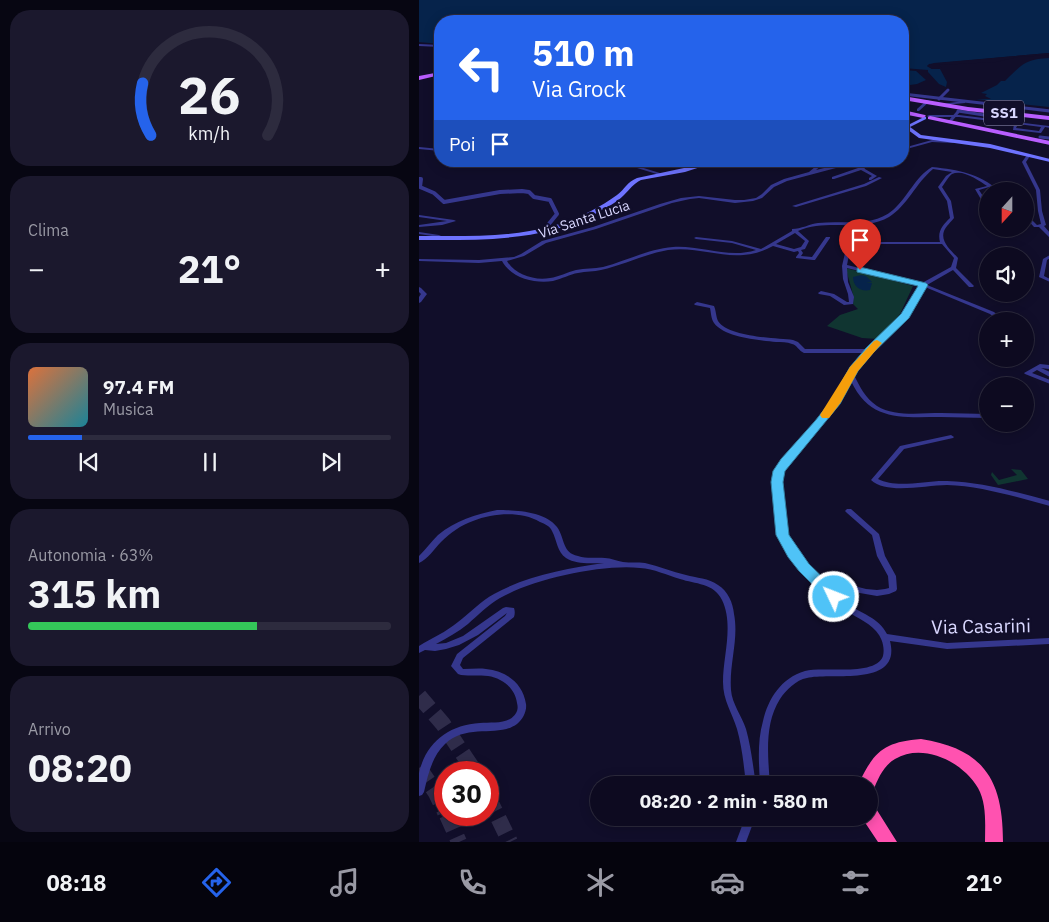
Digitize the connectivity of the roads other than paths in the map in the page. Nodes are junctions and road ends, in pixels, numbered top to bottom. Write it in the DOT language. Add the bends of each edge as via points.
graph roads {
  1 [pos="419,45"];
  2 [pos="434,46"];
  3 [pos="434,75"];
  4 [pos="419,78"];
  5 [pos="948,90"];
  6 [pos="909,96"];
  7 [pos="909,97"];
  8 [pos="939,99"];
  9 [pos="928,101"];
  10 [pos="960,106"];
  11 [pos="1029,109"];
  12 [pos="918,110"];
  13 [pos="1049,111"];
  14 [pos="999,112"];
  15 [pos="909,113"];
  16 [pos="973,114"];
  17 [pos="955,116"];
  18 [pos="926,117"];
  19 [pos="980,117"];
  20 [pos="970,118"];
  21 [pos="1049,118"];
  22 [pos="951,120"];
  23 [pos="1026,120"];
  24 [pos="1016,124"];
  25 [pos="909,126"];
  26 [pos="1043,126"];
  27 [pos="1049,126"];
  28 [pos="909,128"];
  29 [pos="1039,137"];
  30 [pos="1049,138"];
  31 [pos="966,142"];
  32 [pos="1049,144"];
  33 [pos="419,148"];
  34 [pos="909,148"];
  35 [pos="434,149"];
  36 [pos="1028,156"];
  37 [pos="1049,161"];
  38 [pos="637,167"];
  39 [pos="695,167"];
  40 [pos="817,167"];
  41 [pos="835,167"];
  42 [pos="863,168"];
  43 [pos="957,171"];
  44 [pos="661,174"];
  45 [pos="808,174"];
  46 [pos="833,178"];
  47 [pos="880,178"];
  48 [pos="419,179"];
  49 [pos="981,182"];
  50 [pos="865,185"];
  51 [pos="794,206"];
  52 [pos="419,216"];
  53 [pos="1034,223"];
  54 [pos="419,226"];
  55 [pos="1041,226"];
  56 [pos="544,230"];
  57 [pos="793,230"];
  58 [pos="419,233"];
  59 [pos="1049,236"];
  60 [pos="419,238"];
  61 [pos="456,238"];
  62 [pos="696,238"];
  63 [pos="828,238"];
  64 [pos="943,243"];
  65 [pos="771,244"];
  66 [pos="761,250"];
  67 [pos="799,250"];
  68 [pos="1049,256"];
  69 [pos="419,260"];
  70 [pos="504,260"];
  71 [pos="844,266"];
  72 [pos="953,268"];
  73 [pos="1049,282"];
  74 [pos="923,285"];
  75 [pos="971,286"];
  76 [pos="419,290"];
  77 [pos="821,294"];
  78 [pos="419,301"];
  79 [pos="697,304"];
  80 [pos="990,312"];
  81 [pos="869,350"];
  82 [pos="1049,367"];
  83 [pos="1037,368"];
  84 [pos="851,375"];
  85 [pos="1049,375"];
  86 [pos="1049,382"];
  87 [pos="979,416"];
  88 [pos="951,437"];
  89 [pos="1049,504"];
  90 [pos="849,512"];
  91 [pos="419,560"];
  92 [pos="621,564"];
  93 [pos="808,572"];
  94 [pos="885,637"];
  95 [pos="1049,641"];
  96 [pos="421,648"];
  97 [pos="749,776"];
  98 [pos="765,776"];
  99 [pos="871,776"];
  100 [pos="419,792"];
  101 [pos="747,826"];
  102 [pos="877,826"];
  103 [pos="741,842"];
  104 [pos="887,842"];
  105 [pos="994,842"];
  1 -- 2 [label="street"];
  3 -- 4 [label="main road"];
  5 -- 8 [label="street"];
  6 -- 8 [label="street"];
  7 -- 9 [label="main road, SS1"];
  8 -- 10 [label="street"];
  9 -- 10 [label="main road, SS1"];
  9 -- 12 [label="street"];
  10 -- 14 [label="main road, SS1"];
  10 -- 16 [label="street"];
  10 -- 17 [label="street"];
  11 -- 13 [label="street"];
  11 -- 14 [label="street"];
  11 -- 23 [label="street"];
  14 -- 19 [label="street"];
  14 -- 23 [label="main road, SS1"];
  15 -- 18 [label="main road, SS1"];
  16 -- 19 [label="street"];
  16 -- 20 [label="street"];
  17 -- 18 [label="street"];
  17 -- 20 [label="street"];
  17 -- 22 [label="street"];
  18 -- 25 [label="main road"];
  18 -- 29 [label="main road, SS1"];
  19 -- 20 [label="street"];
  19 -- 24 [label="street"];
  21 -- 23 [label="main road, SS1"];
  23 -- 24 [label="street"];
  23 -- 26 [label="street"];
  23 -- 27 [label="street"];
  24 -- 29 [label="street" via="1014,129"];
  26 -- 27 [label="street"];
  26 -- 29 [label="street"];
  28 -- 31 [label="main road" via="919,136"];
  29 -- 30 [label="street"];
  29 -- 32 [label="main road, SS1"];
  31 -- 34 [label="street" via="932,142"];
  31 -- 36 [label="main road"];
  33 -- 35 [label="street"];
  36 -- 37 [label="main road"];
  36 -- 55 [label="street" via="1024,162 1038,190 1039,211 1044,225"];
  38 -- 44 [label="street"];
  39 -- 44 [label="main road"];
  40 -- 45 [label="street, Via Santa Lucia"];
  41 -- 45 [label="street, Via Santa Lucia"];
  42 -- 46 [label="street"];
  42 -- 50 [label="street" via="875,176 860,183"];
  43 -- 49 [label="street"];
  43 -- 57 [label="street" via="932,168 919,179 903,205 880,220"];
  43 -- 64 [label="street" via="949,174 940,187 953,215 942,228"];
  44 -- 56 [label="main road" via="632,182 621,195 592,213"];
  45 -- 70 [label="street, Via Santa Lucia" via="773,185 764,196 754,200 684,198 541,243 524,255"];
  47 -- 50 [label="street"];
  48 -- 56 [label="street" via="420,187 444,202 506,192 531,192 534,197 550,200 557,214"];
  50 -- 51 [label="street"];
  52 -- 54 [label="street" via="454,221"];
  53 -- 55 [label="street"];
  55 -- 59 [label="street"];
  56 -- 61 [label="main road"];
  57 -- 65 [label="street"];
  57 -- 67 [label="street" via="807,240"];
  58 -- 61 [label="street"];
  60 -- 61 [label="main road"];
  62 -- 66 [label="street" via="733,242"];
  63 -- 67 [label="street" via="813,259 798,257"];
  64 -- 71 [label="street" via="856,243 848,249"];
  64 -- 72 [label="street" via="956,258"];
  65 -- 66 [label="street"];
  65 -- 67 [label="street" via="794,252"];
  66 -- 70 [label="street" via="740,254 677,248 543,280 531,279 511,270"];
  68 -- 73 [label="street" via="1045,259 1041,276"];
  69 -- 70 [label="street, Via Santa Lucia"];
  71 -- 74 [label="street"];
  71 -- 77 [label="street" via="852,298 850,304 844,304 829,294"];
  72 -- 74 [label="street"];
  72 -- 75 [label="street"];
  74 -- 80 [label="street"];
  74 -- 81 [label="street" via="905,316"];
  76 -- 78 [label="street" via="424,294"];
  79 -- 81 [label="street" via="712,307 716,322 727,330 794,342 804,351"];
  81 -- 84 [label="street"];
  82 -- 83 [label="street"];
  83 -- 85 [label="street"];
  83 -- 86 [label="street" via="1027,373"];
  84 -- 87 [label="street" via="855,387 867,402 887,414"];
  84 -- 93 [label="street" via="836,402 779,471 777,484 783,535"];
  88 -- 89 [label="street" via="902,447 874,480 910,486 946,483 988,489"];
  90 -- 93 [label="street" via="875,534 893,589 883,593 865,591 827,581"];
  91 -- 92 [label="street" via="445,533 457,526 472,519 512,512 548,523 557,532 562,550 571,556"];
  92 -- 96 [label="street" via="575,571 516,587 496,597 457,628"];
  92 -- 97 [label="street" via="659,568 710,582 728,603 727,689 729,703 739,722"];
  93 -- 94 [label="street" via="843,605 876,624"];
  94 -- 95 [label="street, Via Casarini" via="947,646"];
  94 -- 98 [label="street" via="889,650 879,667 808,674 779,693 764,735"];
  96 -- 100 [label="street" via="452,645 505,610 511,610 509,618 460,656 455,666 461,672 485,673 510,680 522,706 521,714 510,723 462,729 443,739 429,757"];
  99 -- 105 [label="highway" via="879,762 905,747 925,746 949,753 973,768 984,782 993,808"];
  101 -- 103 [label="street"];
  102 -- 104 [label="highway"];
}
